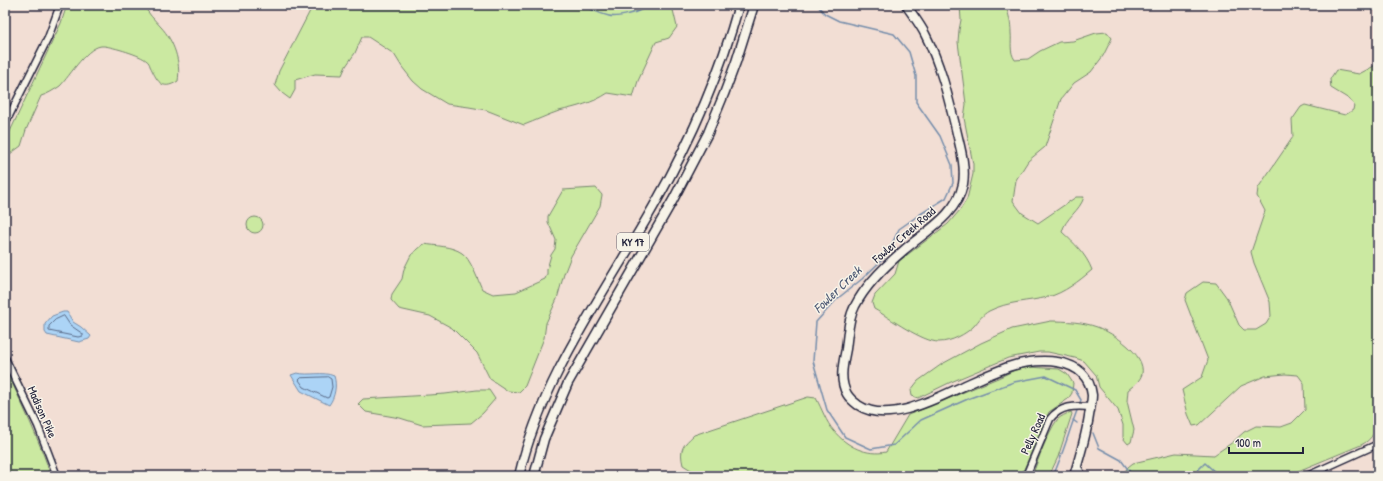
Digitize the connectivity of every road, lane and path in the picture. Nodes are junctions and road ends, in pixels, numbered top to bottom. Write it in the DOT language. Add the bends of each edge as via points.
graph roads {
  1 [pos="60,5"];
  2 [pos="739,5"];
  3 [pos="754,5"];
  4 [pos="906,5"];
  5 [pos="5,124"];
  6 [pos="5,358"];
  7 [pos="1091,407"];
  8 [pos="1378,444"];
  9 [pos="1077,466"];
  10 [pos="57,476"];
  11 [pos="519,476"];
  12 [pos="534,476"];
  13 [pos="1026,476"];
  14 [pos="1074,476"];
  15 [pos="1083,476"];
  16 [pos="1307,476"];
  1 -- 5 [label="street" via="48,38"];
  2 -- 11 [label="main road, KY 17" via="723,56 694,128 656,203 561,366 532,432"];
  3 -- 12 [label="main road, KY 17" via="736,62 708,133 674,200 568,383 544,439"];
  4 -- 7 [label="main road, Fowler Creek Road" via="924,32 950,102 963,157 963,184 957,201 949,212 886,266 855,305 843,365 842,376 846,392 862,408 872,411 894,411 918,406 1019,363 1053,361 1075,368 1083,375 1092,394"];
  6 -- 10 [label="street, Madison Pike" via="38,426"];
  7 -- 9 [label="main road, Fowler Creek Road"];
  7 -- 13 [label="street, Pelly Road" via="1070,406 1054,414"];
  8 -- 16 [label="street"];
  9 -- 14 [label="main road, Fowler Creek Road"];
  9 -- 15 [label="street"];
}
